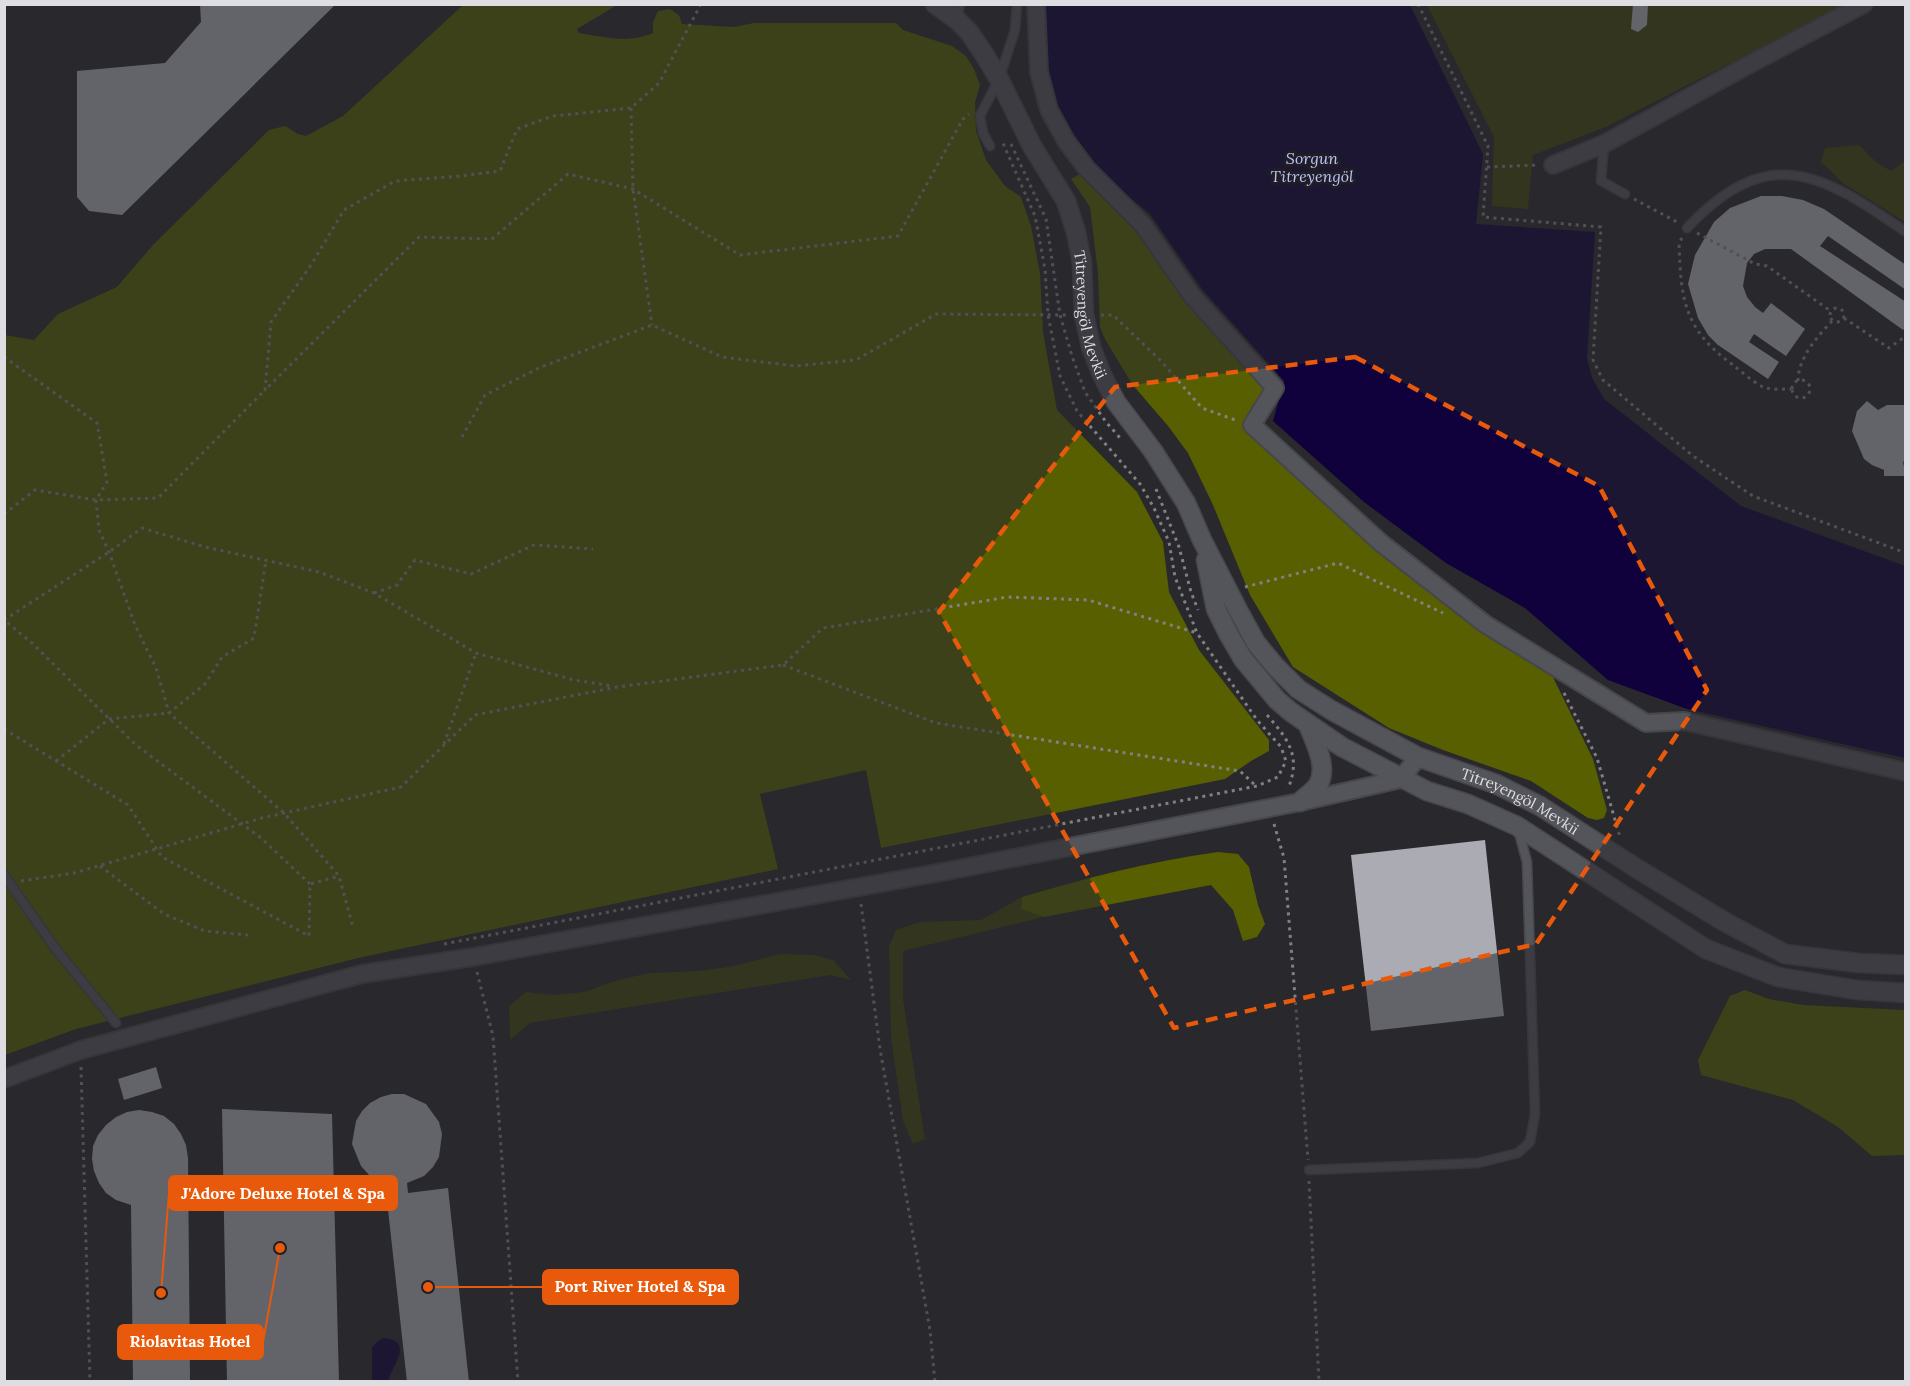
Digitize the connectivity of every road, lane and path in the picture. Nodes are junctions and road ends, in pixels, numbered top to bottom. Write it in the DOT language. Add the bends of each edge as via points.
graph roads {
  1 [pos="701,4"];
  2 [pos="935,4"];
  3 [pos="1017,4"];
  4 [pos="1036,4"];
  5 [pos="1418,4"];
  6 [pos="1864,4"];
  7 [pos="959,12"];
  8 [pos="999,79"];
  9 [pos="986,102"];
  10 [pos="631,108"];
  11 [pos="999,134"];
  12 [pos="1604,144"];
  13 [pos="990,146"];
  14 [pos="1553,165"];
  15 [pos="1486,167"];
  16 [pos="633,189"];
  17 [pos="1625,194"];
  18 [pos="1687,228"];
  19 [pos="1905,232"];
  20 [pos="1832,312"];
  21 [pos="1048,315"];
  22 [pos="1084,315"];
  23 [pos="1844,318"];
  24 [pos="1832,321"];
  25 [pos="652,325"];
  26 [pos="1905,336"];
  27 [pos="4,357"];
  28 [pos="1798,381"];
  29 [pos="1791,389"];
  30 [pos="265,390"];
  31 [pos="1252,425"];
  32 [pos="462,437"];
  33 [pos="96,500"];
  34 [pos="4,514"];
  35 [pos="1202,540"];
  36 [pos="593,549"];
  37 [pos="109,552"];
  38 [pos="1905,553"];
  39 [pos="266,560"];
  40 [pos="1229,591"];
  41 [pos="374,593"];
  42 [pos="1444,614"];
  43 [pos="4,620"];
  44 [pos="1197,633"];
  45 [pos="476,653"];
  46 [pos="1550,664"];
  47 [pos="783,665"];
  48 [pos="617,687"];
  49 [pos="169,713"];
  50 [pos="109,719"];
  51 [pos="1308,724"];
  52 [pos="4,729"];
  53 [pos="443,746"];
  54 [pos="1418,757"];
  55 [pos="56,761"];
  56 [pos="1286,761"];
  57 [pos="1905,772"];
  58 [pos="1401,779"];
  59 [pos="1257,786"];
  60 [pos="1299,802"];
  61 [pos="1269,808"];
  62 [pos="284,813"];
  63 [pos="242,824"];
  64 [pos="1517,826"];
  65 [pos="1622,843"];
  66 [pos="157,849"];
  67 [pos="100,866"];
  68 [pos="4,875"];
  69 [pos="339,876"];
  70 [pos="10,883"];
  71 [pos="310,884"];
  72 [pos="859,887"];
  73 [pos="353,927"];
  74 [pos="248,935"];
  75 [pos="473,957"];
  76 [pos="1905,965"];
  77 [pos="1905,993"];
  78 [pos="116,1023"];
  79 [pos="81,1050"];
  80 [pos="4,1079"];
  81 [pos="1309,1170"];
  82 [pos="90,1382"];
  83 [pos="518,1382"];
  84 [pos="935,1382"];
  85 [pos="1319,1382"];
  1 -- 10 [label="path" via="658,82"];
  2 -- 7 [label="street, Titreyengöl Mevkii"];
  3 -- 8 [label="lane" via="1015,30"];
  4 -- 31 [label="street" via="1039,72 1049,110 1066,141 1087,169 1143,225 1192,296 1275,388"];
  5 -- 15 [label="path" via="1488,146"];
  6 -- 12 [label="street"];
  7 -- 8 [label="street, Titreyengöl Mevkii"];
  8 -- 9 [label="lane"];
  8 -- 22 [label="street, Titreyengöl Mevkii" via="1032,146 1066,201 1082,263"];
  9 -- 13 [label="lane" via="980,116"];
  9 -- 16 [label="path" via="963,119 898,236 740,255"];
  10 -- 16 [label="path"];
  10 -- 30 [label="path" via="553,116 517,129 500,171 394,181 344,210 271,322"];
  11 -- 21 [label="path" via="1035,216 1045,269"];
  12 -- 14 [label="street"];
  12 -- 17 [label="lane" via="1601,181"];
  14 -- 15 [label="path"];
  15 -- 38 [label="path" via="1483,217 1601,227 1593,360 1603,380 1693,456 1754,496"];
  16 -- 25 [label="path"];
  16 -- 30 [label="path" via="568,174 492,239 419,237"];
  17 -- 18 [label="path"];
  18 -- 19 [label="lane" via="1716,201 1748,182 1774,175 1813,178 1832,186"];
  18 -- 20 [label="path" via="1755,264 1767,266"];
  18 -- 29 [label="path" via="1679,243 1680,284 1694,326 1703,340 1765,388"];
  20 -- 23 [label="path" via="1837,308"];
  20 -- 24 [label="path"];
  21 -- 22 [label="path"];
  21 -- 25 [label="path" via="936,314 856,360 795,366 722,357"];
  21 -- 44 [label="path" via="1060,376 1077,411 1140,484 1154,508"];
  22 -- 31 [label="path" via="1113,315 1202,408"];
  22 -- 35 [label="street, Titreyengöl Mevkii" via="1091,347 1116,402 1175,485"];
  23 -- 24 [label="path"];
  23 -- 26 [label="path" via="1889,348"];
  24 -- 28 [label="path" via="1800,364"];
  25 -- 32 [label="path" via="541,366 485,395"];
  27 -- 33 [label="path" via="97,423 107,482"];
  28 -- 29 [label="path"];
  28 -- 29 [label="path" via="1807,382 1810,393 1797,397"];
  30 -- 33 [label="path" via="158,498"];
  31 -- 46 [label="street" via="1381,543 1485,624"];
  33 -- 34 [label="path" via="35,490"];
  33 -- 37 [label="path" via="99,530"];
  35 -- 40 [label="street, Titreyengöl Mevkii"];
  35 -- 51 [label="street, Titreyengöl Mevkii" via="1216,609 1228,635 1265,687"];
  36 -- 41 [label="path" via="534,545 471,574 415,560 397,585"];
  37 -- 39 [label="path" via="142,528"];
  37 -- 43 [label="path"];
  37 -- 49 [label="path" via="135,625 156,668"];
  39 -- 41 [label="path" via="319,572"];
  39 -- 49 [label="path" via="254,638 222,657 205,684"];
  40 -- 42 [label="path" via="1338,563"];
  40 -- 54 [label="street, Titreyengöl Mevkii" via="1256,643 1298,689"];
  41 -- 45 [label="path"];
  43 -- 50 [label="path"];
  44 -- 47 [label="path" via="1088,600 1008,597 823,628"];
  44 -- 56 [label="path" via="1257,720 1281,747"];
  45 -- 48 [label="path" via="574,680"];
  45 -- 53 [label="path"];
  46 -- 57 [label="street" via="1646,723 1684,720"];
  46 -- 65 [label="path" via="1597,758"];
  47 -- 48 [label="path"];
  47 -- 59 [label="path" via="936,723 1240,771"];
  48 -- 53 [label="path" via="475,715"];
  49 -- 50 [label="path"];
  49 -- 62 [label="path"];
  50 -- 55 [label="path"];
  50 -- 63 [label="path" via="136,745"];
  51 -- 58 [label="street, Titreyengöl Mevkii"];
  51 -- 60 [label="street" via="1322,770 1318,785"];
  52 -- 55 [label="path"];
  53 -- 62 [label="path" via="401,787"];
  54 -- 58 [label="street"];
  54 -- 76 [label="street, Titreyengöl Mevkii" via="1496,784 1540,806 1665,886 1785,954"];
  55 -- 66 [label="path" via="128,805"];
  58 -- 60 [label="street"];
  58 -- 64 [label="street, Titreyengöl Mevkii"];
  60 -- 61 [label="street"];
  61 -- 72 [label="street"];
  61 -- 81 [label="path" via="1284,858"];
  62 -- 63 [label="path"];
  62 -- 69 [label="path"];
  63 -- 66 [label="path"];
  63 -- 71 [label="path"];
  64 -- 77 [label="street, Titreyengöl Mevkii" via="1706,949 1778,978"];
  64 -- 81 [label="lane" via="1527,862 1535,1114 1530,1142 1518,1153 1478,1163"];
  66 -- 67 [label="path"];
  66 -- 71 [label="path" via="162,857 309,936"];
  67 -- 70 [label="path"];
  67 -- 74 [label="path" via="164,914 205,931"];
  68 -- 70 [label="lane"];
  69 -- 71 [label="path"];
  69 -- 73 [label="path"];
  70 -- 78 [label="lane" via="55,948"];
  72 -- 75 [label="street"];
  72 -- 84 [label="path" via="880,1049 930,1330"];
  75 -- 79 [label="street" via="362,974"];
  75 -- 83 [label="path" via="493,1036"];
  79 -- 80 [label="street"];
  79 -- 82 [label="path"];
  81 -- 85 [label="path"];
}
